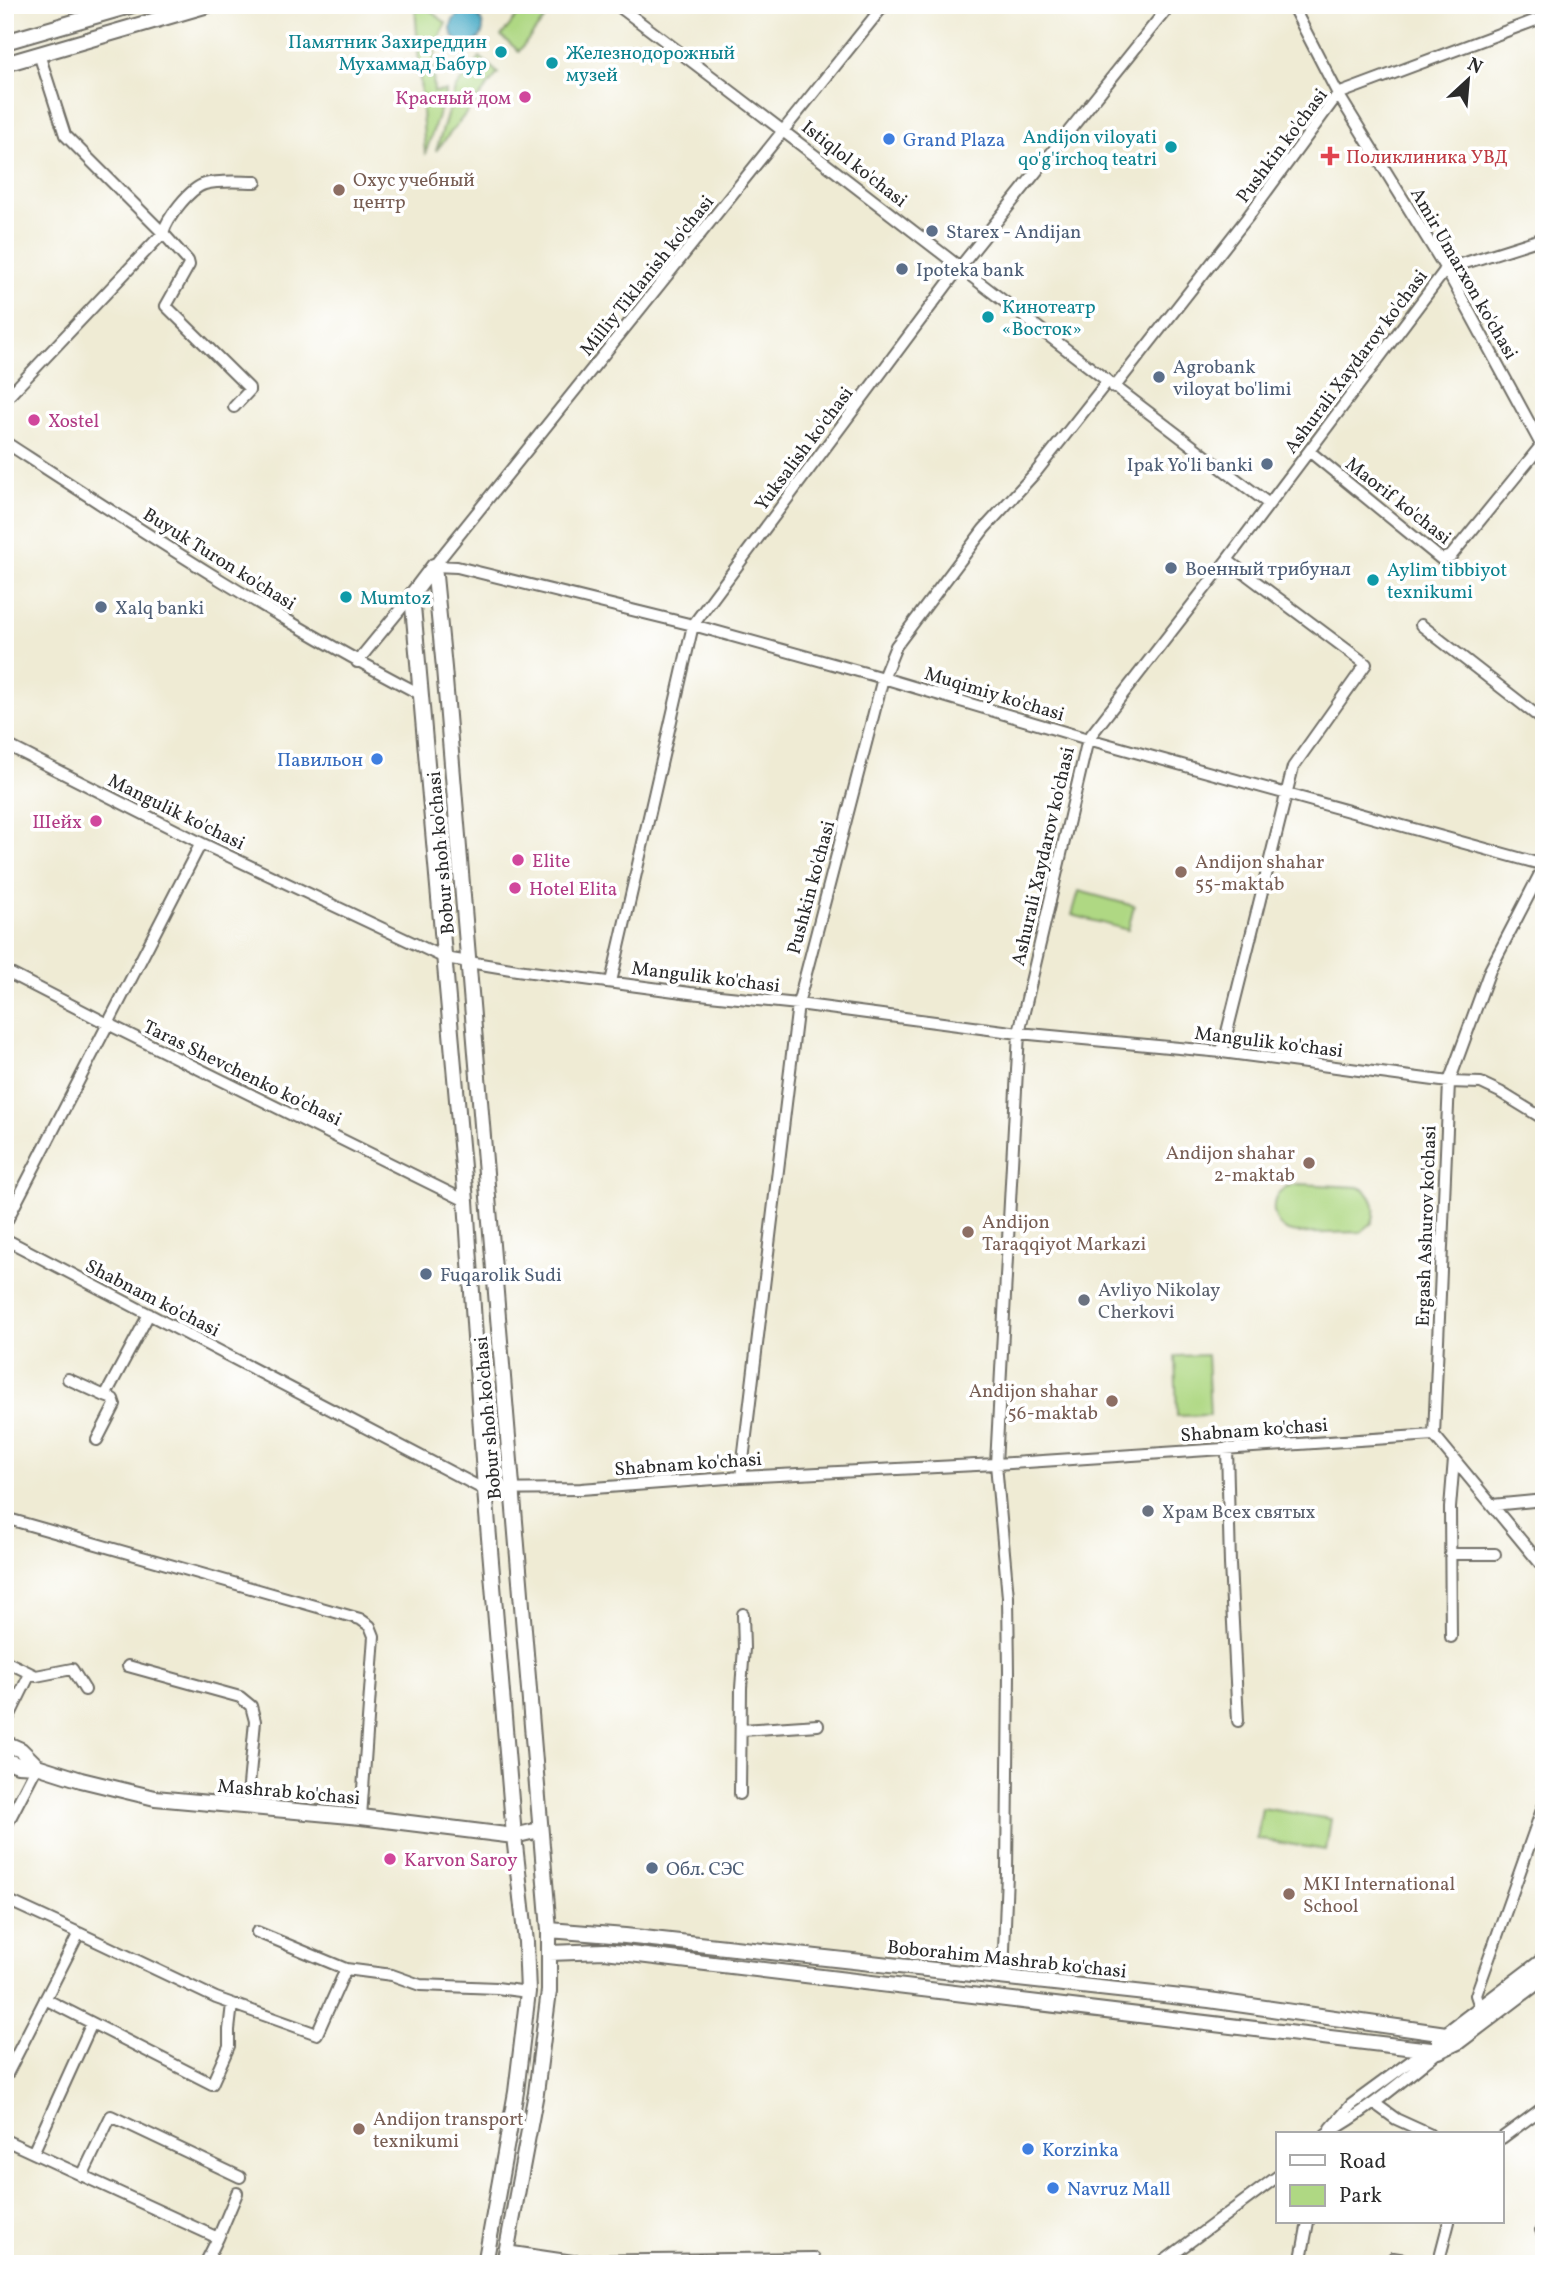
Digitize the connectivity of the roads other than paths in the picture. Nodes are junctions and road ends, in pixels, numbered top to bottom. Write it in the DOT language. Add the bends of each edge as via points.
graph roads {
  1 [pos="133,5"];
  2 [pos="208,5"];
  3 [pos="617,5"];
  4 [pos="884,5"];
  5 [pos="1170,5"];
  6 [pos="1292,5"];
  7 [pos="1544,17"];
  8 [pos="5,42"];
  9 [pos="39,54"];
  10 [pos="5,64"];
  11 [pos="1338,94"];
  12 [pos="784,131"];
  13 [pos="256,181"];
  14 [pos="163,233"];
  15 [pos="1544,238"];
  16 [pos="960,267"];
  17 [pos="1446,268"];
  18 [pos="1111,385"];
  19 [pos="5,400"];
  20 [pos="234,407"];
  21 [pos="5,442"];
  22 [pos="1542,445"];
  23 [pos="1310,451"];
  24 [pos="1269,504"];
  25 [pos="1227,560"];
  26 [pos="434,566"];
  27 [pos="412,595"];
  28 [pos="693,625"];
  29 [pos="1421,625"];
  30 [pos="357,662"];
  31 [pos="883,678"];
  32 [pos="422,695"];
  33 [pos="1544,721"];
  34 [pos="1088,739"];
  35 [pos="5,744"];
  36 [pos="1286,794"];
  37 [pos="201,844"];
  38 [pos="1544,866"];
  39 [pos="445,958"];
  40 [pos="468,963"];
  41 [pos="5,971"];
  42 [pos="611,982"];
  43 [pos="798,1004"];
  44 [pos="108,1024"];
  45 [pos="1018,1033"];
  46 [pos="1222,1052"];
  47 [pos="1449,1082"];
  48 [pos="1544,1119"];
  49 [pos="466,1201"];
  50 [pos="5,1224"];
  51 [pos="5,1239"];
  52 [pos="149,1314"];
  53 [pos="68,1379"];
  54 [pos="105,1395"];
  55 [pos="1434,1435"];
  56 [pos="97,1440"];
  57 [pos="1227,1448"];
  58 [pos="1454,1460"];
  59 [pos="996,1464"];
  60 [pos="741,1477"];
  61 [pos="512,1489"];
  62 [pos="485,1490"];
  63 [pos="1544,1500"];
  64 [pos="1492,1505"];
  65 [pos="5,1518"];
  66 [pos="1450,1553"];
  67 [pos="1495,1554"];
  68 [pos="1544,1568"];
  69 [pos="743,1615"];
  70 [pos="1451,1637"];
  71 [pos="5,1661"];
  72 [pos="128,1666"];
  73 [pos="30,1674"];
  74 [pos="86,1690"];
  75 [pos="1237,1721"];
  76 [pos="5,1725"];
  77 [pos="818,1725"];
  78 [pos="742,1730"];
  79 [pos="5,1743"];
  80 [pos="5,1760"];
  81 [pos="37,1766"];
  82 [pos="740,1794"];
  83 [pos="1544,1804"];
  84 [pos="247,1806"];
  85 [pos="360,1817"];
  86 [pos="5,1828"];
  87 [pos="539,1830"];
  88 [pos="514,1836"];
  89 [pos="5,1899"];
  90 [pos="549,1930"];
  91 [pos="257,1932"];
  92 [pos="79,1933"];
  93 [pos="549,1953"];
  94 [pos="1544,1960"];
  95 [pos="922,1968"];
  96 [pos="346,1969"];
  97 [pos="1003,1976"];
  98 [pos="1544,1977"];
  99 [pos="920,1988"];
  100 [pos="528,1992"];
  101 [pos="45,1999"];
  102 [pos="233,2004"];
  103 [pos="1480,2007"];
  104 [pos="92,2023"];
  105 [pos="1452,2038"];
  106 [pos="1433,2050"];
  107 [pos="5,2078"];
  108 [pos="1374,2103"];
  109 [pos="1544,2106"];
  110 [pos="1328,2132"];
  111 [pos="1330,2132"];
  112 [pos="1424,2132"];
  113 [pos="1504,2136"];
  114 [pos="5,2140"];
  115 [pos="33,2153"];
  116 [pos="82,2176"];
  117 [pos="240,2177"];
  118 [pos="1276,2177"];
  119 [pos="237,2193"];
  120 [pos="1308,2224"];
  121 [pos="1449,2224"];
  122 [pos="1544,2228"];
  123 [pos="1544,2234"];
  124 [pos="218,2238"];
  125 [pos="505,2258"];
  126 [pos="1393,2258"];
  127 [pos="573,2262"];
  128 [pos="205,2264"];
  129 [pos="485,2264"];
  130 [pos="814,2264"];
  131 [pos="1160,2264"];
  132 [pos="1300,2264"];
  133 [pos="1430,2264"];
  134 [pos="1438,2264"];
  1 -- 8 [label="main road"];
  2 -- 9 [label="main road"];
  3 -- 12 [label="street, Istiqlol ko'chasi"];
  4 -- 12 [label="street, Milliy Tiklanish ko'chasi"];
  5 -- 16 [label="street, Yuksalish ko'chasi"];
  6 -- 11 [label="street, Amir Umarxon ko'chasi"];
  7 -- 11 [label="street, Pushkin ko'chasi"];
  9 -- 10 [label="main road"];
  9 -- 14 [label="street" via="65,135"];
  11 -- 17 [label="street, Amir Umarxon ko'chasi"];
  11 -- 18 [label="street, Pushkin ko'chasi" via="1247,218"];
  12 -- 16 [label="street, Istiqlol ko'chasi"];
  12 -- 26 [label="street, Milliy Tiklanish ko'chasi"];
  13 -- 14 [label="street" via="205,184 167,220"];
  14 -- 19 [label="street"];
  14 -- 20 [label="street" via="189,263 166,306 249,388"];
  15 -- 17 [label="street, Ashurali Xaydarov ko'chasi"];
  16 -- 18 [label="street, Istiqlol ko'chasi"];
  16 -- 28 [label="street, Yuksalish ko'chasi"];
  17 -- 22 [label="street, Amir Umarxon ko'chasi"];
  17 -- 23 [label="street, Ashurali Xaydarov ko'chasi"];
  18 -- 24 [label="street, Istiqlol ko'chasi"];
  18 -- 31 [label="street, Pushkin ko'chasi" via="984,529 896,646"];
  21 -- 30 [label="street, Buyuk Turon ko'chasi" via="206,572"];
  22 -- 23 [label="street, Maorif ko'chasi" via="1451,556 1441,559"];
  23 -- 24 [label="street, Ashurali Xaydarov ko'chasi"];
  24 -- 25 [label="street, Ashurali Xaydarov ko'chasi"];
  25 -- 34 [label="street, Ashurali Xaydarov ko'chasi"];
  25 -- 36 [label="street" via="1366,664 1293,766"];
  26 -- 27 [label="main road"];
  26 -- 28 [label="street, Muqimiy ko'chasi" via="457,567"];
  26 -- 40 [label="main road, Bobur shoh ko'chasi"];
  27 -- 30 [label="street"];
  27 -- 32 [label="main road, Bobur shoh ko'chasi"];
  28 -- 31 [label="street, Muqimiy ko'chasi"];
  28 -- 42 [label="street, Yuksalish ko'chasi"];
  29 -- 33 [label="street"];
  30 -- 32 [label="street, Buyuk Turon ko'chasi"];
  31 -- 34 [label="street, Muqimiy ko'chasi"];
  31 -- 43 [label="street, Pushkin ko'chasi"];
  32 -- 39 [label="main road, Bobur shoh ko'chasi"];
  34 -- 36 [label="street, Muqimiy ko'chasi"];
  34 -- 45 [label="street, Ashurali Xaydarov ko'chasi"];
  35 -- 37 [label="street, Mangulik ko'chasi"];
  36 -- 38 [label="street, Muqimiy ko'chasi"];
  36 -- 46 [label="street"];
  37 -- 39 [label="street, Mangulik ko'chasi"];
  37 -- 44 [label="street"];
  38 -- 47 [label="street, Ergash Ashurov ko'chasi" via="1490,970"];
  39 -- 40 [label="street, Mangulik ko'chasi"];
  39 -- 49 [label="main road, Bobur shoh ko'chasi"];
  40 -- 42 [label="street, Mangulik ko'chasi"];
  40 -- 61 [label="main road, Bobur shoh ko'chasi"];
  41 -- 44 [label="street, Taras Shevchenko ko'chasi"];
  42 -- 43 [label="street, Mangulik ko'chasi"];
  43 -- 45 [label="street, Mangulik ko'chasi"];
  43 -- 60 [label="street, Pushkin ko'chasi"];
  44 -- 49 [label="street, Taras Shevchenko ko'chasi"];
  44 -- 50 [label="street"];
  45 -- 46 [label="street, Mangulik ko'chasi"];
  45 -- 59 [label="street, Ashurali Xaydarov ko'chasi"];
  46 -- 47 [label="street, Mangulik ko'chasi"];
  47 -- 48 [label="street, Mangulik ko'chasi" via="1481,1083"];
  47 -- 55 [label="street, Ergash Ashurov ko'chasi"];
  49 -- 62 [label="main road, Bobur shoh ko'chasi"];
  51 -- 52 [label="street, Shabnam ko'chasi"];
  52 -- 54 [label="street"];
  52 -- 62 [label="street, Shabnam ko'chasi"];
  53 -- 54 [label="street"];
  54 -- 56 [label="street" via="115,1405"];
  55 -- 57 [label="street, Shabnam ko'chasi"];
  55 -- 58 [label="street"];
  57 -- 59 [label="street, Shabnam ko'chasi"];
  57 -- 75 [label="street"];
  58 -- 64 [label="street"];
  58 -- 66 [label="street"];
  59 -- 60 [label="street, Shabnam ko'chasi"];
  59 -- 97 [label="street, Ashurali Xaydarov ko'chasi" via="1008,1597"];
  60 -- 61 [label="street, Shabnam ko'chasi" via="581,1489"];
  61 -- 62 [label="street, Shabnam ko'chasi"];
  61 -- 87 [label="main road, Bobur shoh ko'chasi"];
  62 -- 88 [label="main road, Bobur shoh ko'chasi"];
  63 -- 64 [label="street"];
  64 -- 68 [label="street"];
  65 -- 85 [label="street" via="360,1619 370,1626 374,1636"];
  66 -- 67 [label="street"];
  66 -- 70 [label="street"];
  69 -- 78 [label="street"];
  71 -- 73 [label="street"];
  72 -- 84 [label="street" via="240,1697 251,1706 255,1721"];
  73 -- 74 [label="street" via="72,1669"];
  73 -- 76 [label="street"];
  77 -- 78 [label="street"];
  78 -- 82 [label="street"];
  79 -- 81 [label="main road, Mashrab ko'chasi" via="21,1750"];
  80 -- 81 [label="main road, Mashrab ko'chasi"];
  81 -- 84 [label="main road, Mashrab ko'chasi" via="155,1798"];
  81 -- 86 [label="street"];
  83 -- 103 [label="street" via="1476,1995"];
  84 -- 85 [label="main road, Mashrab ko'chasi"];
  85 -- 88 [label="main road, Mashrab ko'chasi"];
  87 -- 88 [label="main road, Mashrab ko'chasi"];
  87 -- 90 [label="main road, Bobur shoh ko'chasi"];
  88 -- 100 [label="main road, Bobur shoh ko'chasi"];
  89 -- 92 [label="street"];
  90 -- 93 [label="main road, Bobur shoh ko'chasi"];
  90 -- 95 [label="main road, Boborahim Mashrab ko'chasi"];
  91 -- 96 [label="street"];
  92 -- 101 [label="street"];
  92 -- 102 [label="street"];
  93 -- 99 [label="main road, Boborahim Mashrab ko'chasi" via="605,1951"];
  93 -- 125 [label="main road, Bobur shoh ko'chasi" via="549,1991 536,2093"];
  94 -- 103 [label="main road"];
  95 -- 97 [label="main road, Boborahim Mashrab ko'chasi"];
  95 -- 99 [label="main road"];
  96 -- 100 [label="street" via="393,1975 421,1985"];
  96 -- 102 [label="street" via="317,2034"];
  97 -- 105 [label="main road, Boborahim Mashrab ko'chasi" via="1209,2000"];
  98 -- 105 [label="main road"];
  99 -- 106 [label="main road, Boborahim Mashrab ko'chasi"];
  100 -- 129 [label="main road, Bobur shoh ko'chasi" via="516,2092"];
  101 -- 104 [label="street"];
  101 -- 107 [label="street"];
  102 -- 104 [label="street" via="229,2046 212,2084"];
  103 -- 105 [label="main road"];
  104 -- 115 [label="street"];
  105 -- 106 [label="main road"];
  106 -- 108 [label="street"];
  106 -- 110 [label="street" via="1351,2105"];
  108 -- 111 [label="street"];
  108 -- 112 [label="street"];
  109 -- 113 [label="street"];
  114 -- 115 [label="street"];
  115 -- 116 [label="street"];
  116 -- 117 [label="street" via="111,2116"];
  116 -- 124 [label="street"];
  118 -- 131 [label="street"];
  119 -- 124 [label="street"];
  120 -- 132 [label="street"];
  121 -- 134 [label="street"];
  122 -- 123 [label="street"];
  124 -- 128 [label="street"];
  125 -- 127 [label="street"];
  126 -- 133 [label="street"];
  127 -- 130 [label="street" via="814,2258"];
}
